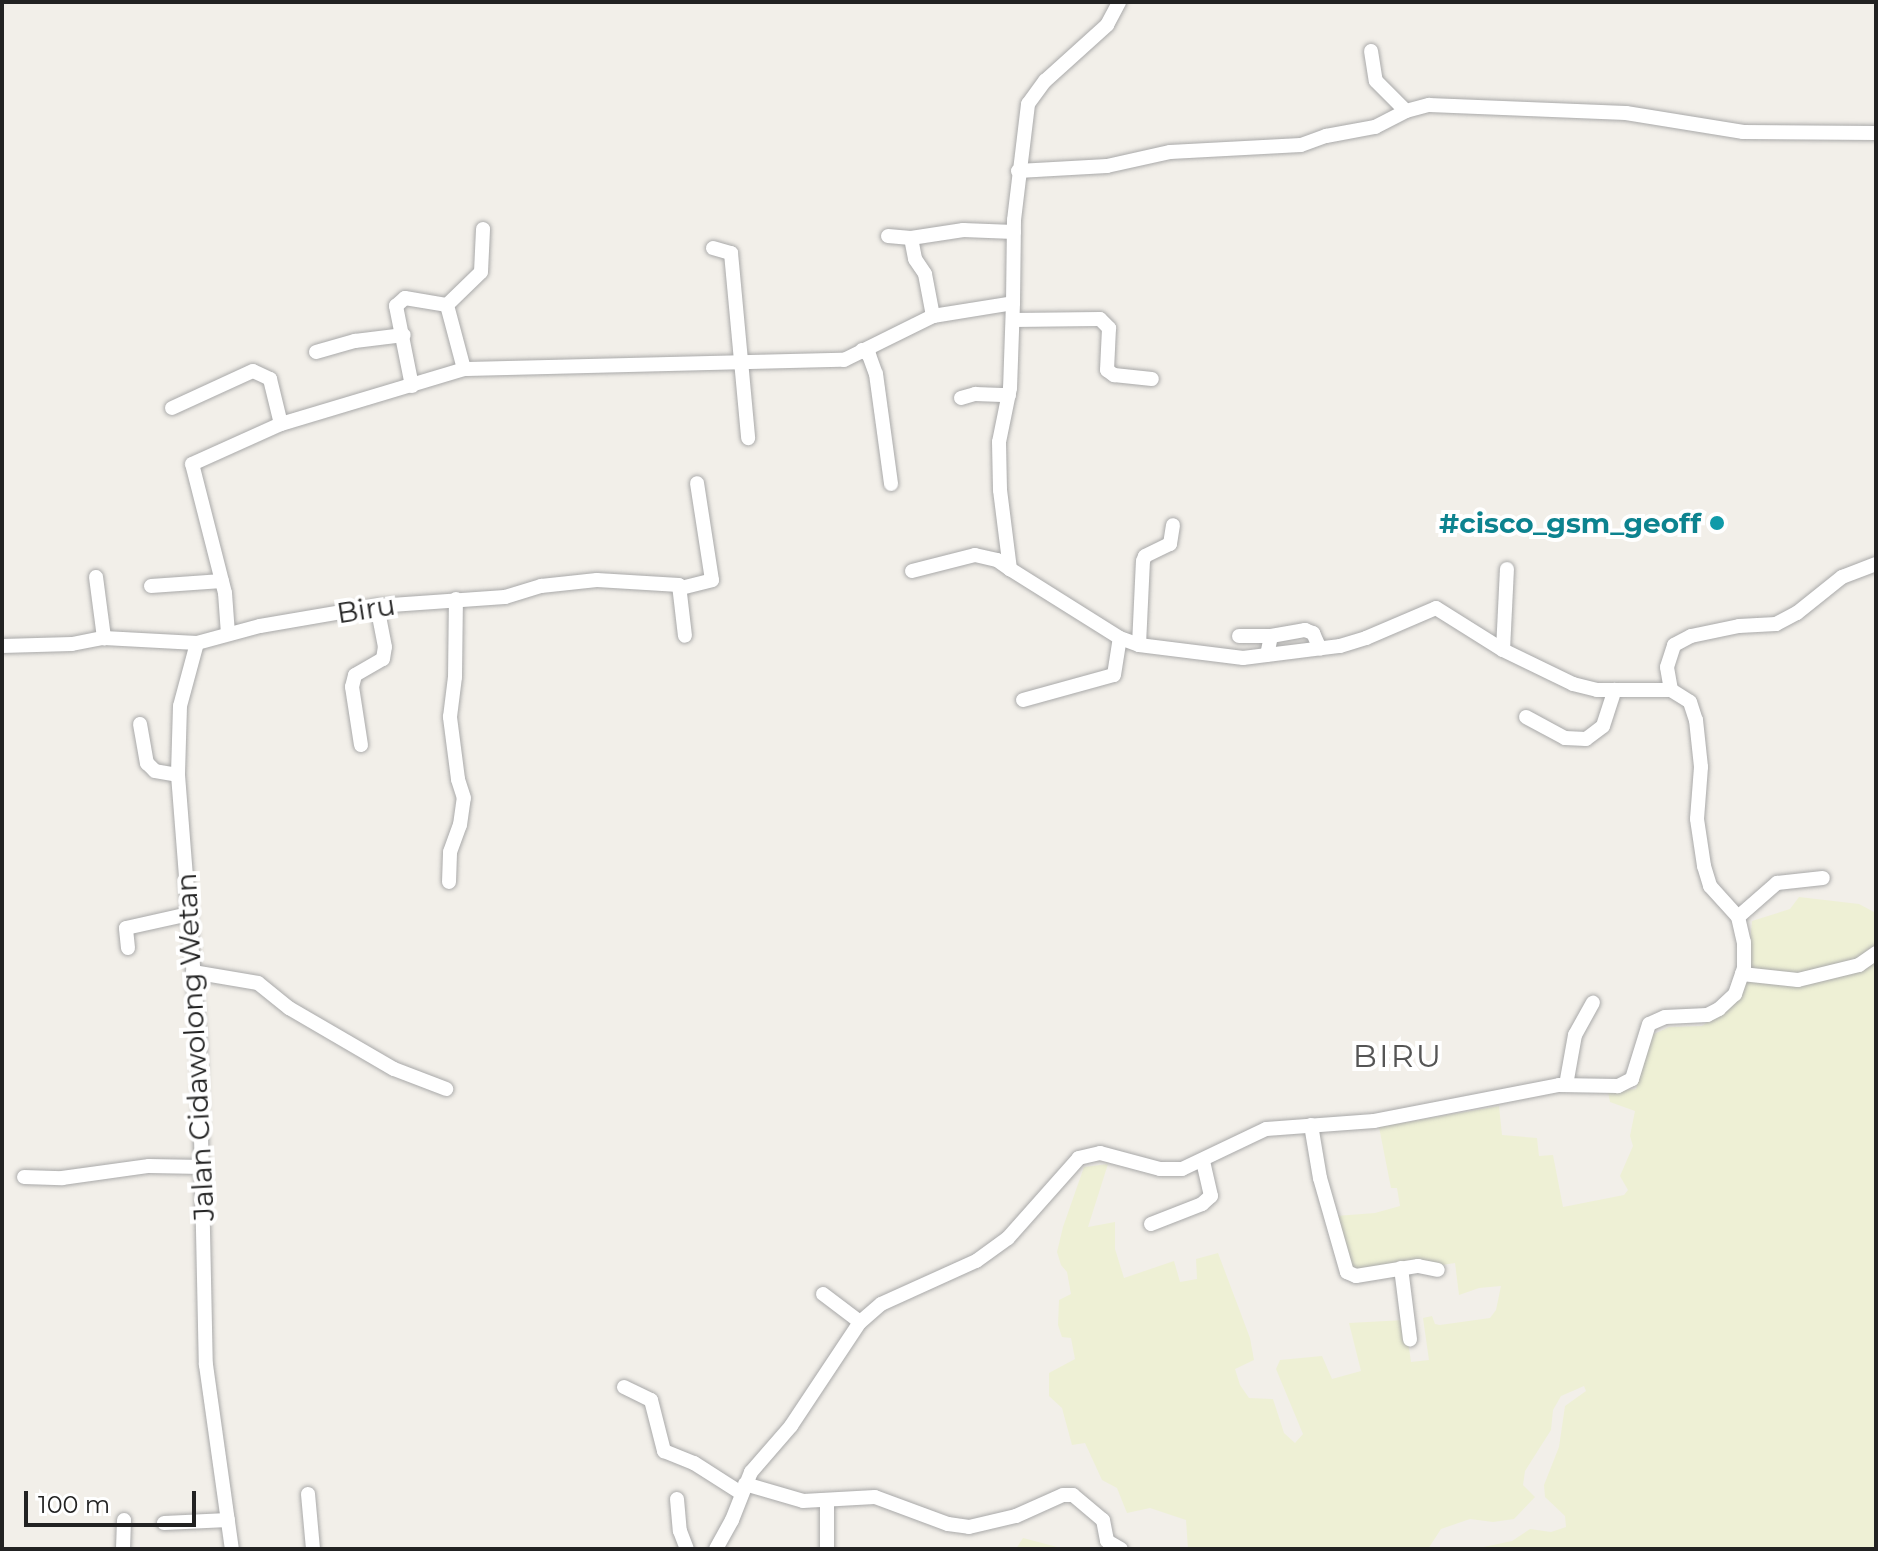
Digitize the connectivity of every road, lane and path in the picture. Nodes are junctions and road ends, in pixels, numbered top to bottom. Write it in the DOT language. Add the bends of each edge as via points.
graph roads {
  1 [pos="1119,2"];
  2 [pos="1371,51"];
  3 [pos="1406,111"];
  4 [pos="1876,133"];
  5 [pos="1018,171"];
  6 [pos="483,229"];
  7 [pos="1014,232"];
  8 [pos="888,236"];
  9 [pos="911,238"];
  10 [pos="713,248"];
  11 [pos="1013,303"];
  12 [pos="447,305"];
  13 [pos="933,316"];
  14 [pos="1013,320"];
  15 [pos="404,335"];
  16 [pos="862,350"];
  17 [pos="316,352"];
  18 [pos="741,364"];
  19 [pos="464,369"];
  20 [pos="1152,379"];
  21 [pos="412,386"];
  22 [pos="1009,395"];
  23 [pos="961,398"];
  24 [pos="172,408"];
  25 [pos="281,424"];
  26 [pos="748,438"];
  27 [pos="697,483"];
  28 [pos="891,484"];
  29 [pos="1173,525"];
  30 [pos="1876,564"];
  31 [pos="1010,569"];
  32 [pos="1507,569"];
  33 [pos="912,571"];
  34 [pos="96,577"];
  35 [pos="222,581"];
  36 [pos="151,586"];
  37 [pos="681,588"];
  38 [pos="456,599"];
  39 [pos="377,606"];
  40 [pos="228,634"];
  41 [pos="685,636"];
  42 [pos="1239,636"];
  43 [pos="1271,636"];
  44 [pos="104,638"];
  45 [pos="1120,638"];
  46 [pos="197,643"];
  47 [pos="1139,645"];
  48 [pos="2,646"];
  49 [pos="1320,649"];
  50 [pos="1503,650"];
  51 [pos="1267,655"];
  52 [pos="1615,690"];
  53 [pos="1671,690"];
  54 [pos="1023,700"];
  55 [pos="1526,717"];
  56 [pos="140,724"];
  57 [pos="361,745"];
  58 [pos="178,775"];
  59 [pos="1823,878"];
  60 [pos="449,882"];
  61 [pos="189,914"];
  62 [pos="1738,917"];
  63 [pos="128,948"];
  64 [pos="1876,953"];
  65 [pos="193,972"];
  66 [pos="1742,974"];
  67 [pos="1593,1003"];
  68 [pos="1566,1085"];
  69 [pos="446,1089"];
  70 [pos="1311,1125"];
  71 [pos="1203,1160"];
  72 [pos="203,1167"];
  73 [pos="24,1177"];
  74 [pos="1151,1224"];
  75 [pos="1401,1268"];
  76 [pos="1438,1270"];
  77 [pos="823,1294"];
  78 [pos="860,1322"];
  79 [pos="1410,1339"];
  80 [pos="624,1387"];
  81 [pos="743,1488"];
  82 [pos="308,1494"];
  83 [pos="677,1499"];
  84 [pos="827,1500"];
  85 [pos="124,1520"];
  86 [pos="228,1520"];
  87 [pos="164,1523"];
  88 [pos="123,1549"];
  89 [pos="232,1549"];
  90 [pos="313,1549"];
  91 [pos="687,1549"];
  92 [pos="716,1549"];
  93 [pos="827,1549"];
  94 [pos="1121,1549"];
  1 -- 5 [label="street" via="1107,25 1033,95"];
  2 -- 3 [label="street" via="1376,81"];
  3 -- 4 [label="street" via="1429,105 1573,110 1743,132"];
  3 -- 5 [label="street" via="1384,124 1301,145 1183,151 1107,166"];
  5 -- 7 [label="street"];
  6 -- 12 [label="street" via="481,272"];
  7 -- 9 [label="street" via="963,230"];
  7 -- 11 [label="street"];
  8 -- 9 [label="street"];
  9 -- 13 [label="street"];
  10 -- 18 [label="street" via="731,253"];
  11 -- 13 [label="street"];
  11 -- 14 [label="street"];
  12 -- 15 [label="street" via="398,301"];
  12 -- 19 [label="street"];
  13 -- 16 [label="street"];
  14 -- 20 [label="street" via="1100,319 1109,328 1107,370"];
  14 -- 22 [label="street"];
  15 -- 17 [label="street"];
  15 -- 21 [label="street"];
  16 -- 18 [label="street" via="844,360"];
  16 -- 28 [label="street" via="876,374"];
  18 -- 19 [label="street"];
  18 -- 26 [label="street"];
  19 -- 21 [label="street"];
  21 -- 25 [label="street"];
  22 -- 23 [label="street"];
  22 -- 31 [label="street" via="999,442"];
  24 -- 25 [label="street" via="253,371 270,379"];
  25 -- 35 [label="street" via="192,464"];
  27 -- 37 [label="street" via="712,580"];
  29 -- 47 [label="street" via="1170,544 1143,561"];
  30 -- 53 [label="street" via="1842,577 1776,624 1739,626 1674,645 1667,667"];
  31 -- 33 [label="street" via="971,555"];
  31 -- 45 [label="street"];
  32 -- 50 [label="street"];
  34 -- 44 [label="street"];
  35 -- 36 [label="street"];
  35 -- 40 [label="street"];
  37 -- 38 [label="street, Biru" via="674,583 597,580 541,586 505,597"];
  37 -- 41 [label="street"];
  38 -- 39 [label="street, Biru"];
  38 -- 60 [label="street" via="450,717 464,798 450,852"];
  39 -- 40 [label="street, Biru"];
  39 -- 57 [label="street" via="383,659 355,675 352,687"];
  40 -- 46 [label="street, Biru"];
  42 -- 43 [label="street"];
  43 -- 49 [label="street" via="1310,630"];
  43 -- 51 [label="street"];
  44 -- 46 [label="street, Biru"];
  44 -- 48 [label="street, Biru"];
  45 -- 47 [label="street"];
  45 -- 54 [label="street" via="1114,675"];
  46 -- 58 [label="street, Jalan Cidawolong Wetan" via="180,706"];
  47 -- 51 [label="street" via="1243,658"];
  49 -- 50 [label="street" via="1366,638 1436,608"];
  49 -- 51 [label="street"];
  50 -- 52 [label="street" via="1573,684"];
  52 -- 53 [label="street"];
  52 -- 55 [label="street" via="1603,726 1586,739 1565,738"];
  53 -- 62 [label="street" via="1690,702 1696,720 1701,767 1697,819 1704,866 1710,886"];
  56 -- 58 [label="street" via="147,763 155,771"];
  58 -- 61 [label="street, Jalan Cidawolong Wetan"];
  59 -- 62 [label="street" via="1777,883"];
  61 -- 63 [label="street" via="126,928"];
  61 -- 65 [label="street, Jalan Cidawolong Wetan"];
  62 -- 66 [label="street" via="1744,942"];
  64 -- 66 [label="street" via="1859,965 1798,980"];
  65 -- 69 [label="street" via="258,983 289,1008 394,1069"];
  65 -- 72 [label="street, Jalan Cidawolong Wetan"];
  66 -- 68 [label="street" via="1735,994 1719,1009 1649,1024 1626,1084"];
  67 -- 68 [label="street" via="1575,1035"];
  68 -- 70 [label="street" via="1388,1119"];
  70 -- 71 [label="street" via="1257,1131"];
  70 -- 75 [label="street" via="1344,1269 1356,1276"];
  71 -- 74 [label="street" via="1211,1196"];
  71 -- 78 [label="street" via="1171,1170 1088,1153 1065,1170 1043,1202 987,1253 881,1304"];
  72 -- 73 [label="street" via="149,1166 62,1178"];
  72 -- 86 [label="street, Jalan Cidawolong Wetan" via="206,1365"];
  75 -- 76 [label="street"];
  75 -- 79 [label="street"];
  77 -- 78 [label="street"];
  78 -- 81 [label="street"];
  80 -- 81 [label="street" via="651,1400 664,1451"];
  81 -- 84 [label="street" via="803,1501"];
  81 -- 92 [label="street"];
  82 -- 90 [label="street"];
  83 -- 91 [label="street"];
  84 -- 93 [label="street"];
  84 -- 94 [label="street" via="875,1497 969,1527 1073,1495 1103,1520 1107,1541"];
  85 -- 88 [label="street"];
  86 -- 87 [label="street"];
  86 -- 89 [label="street, Jalan Cidawolong Wetan"];
}
